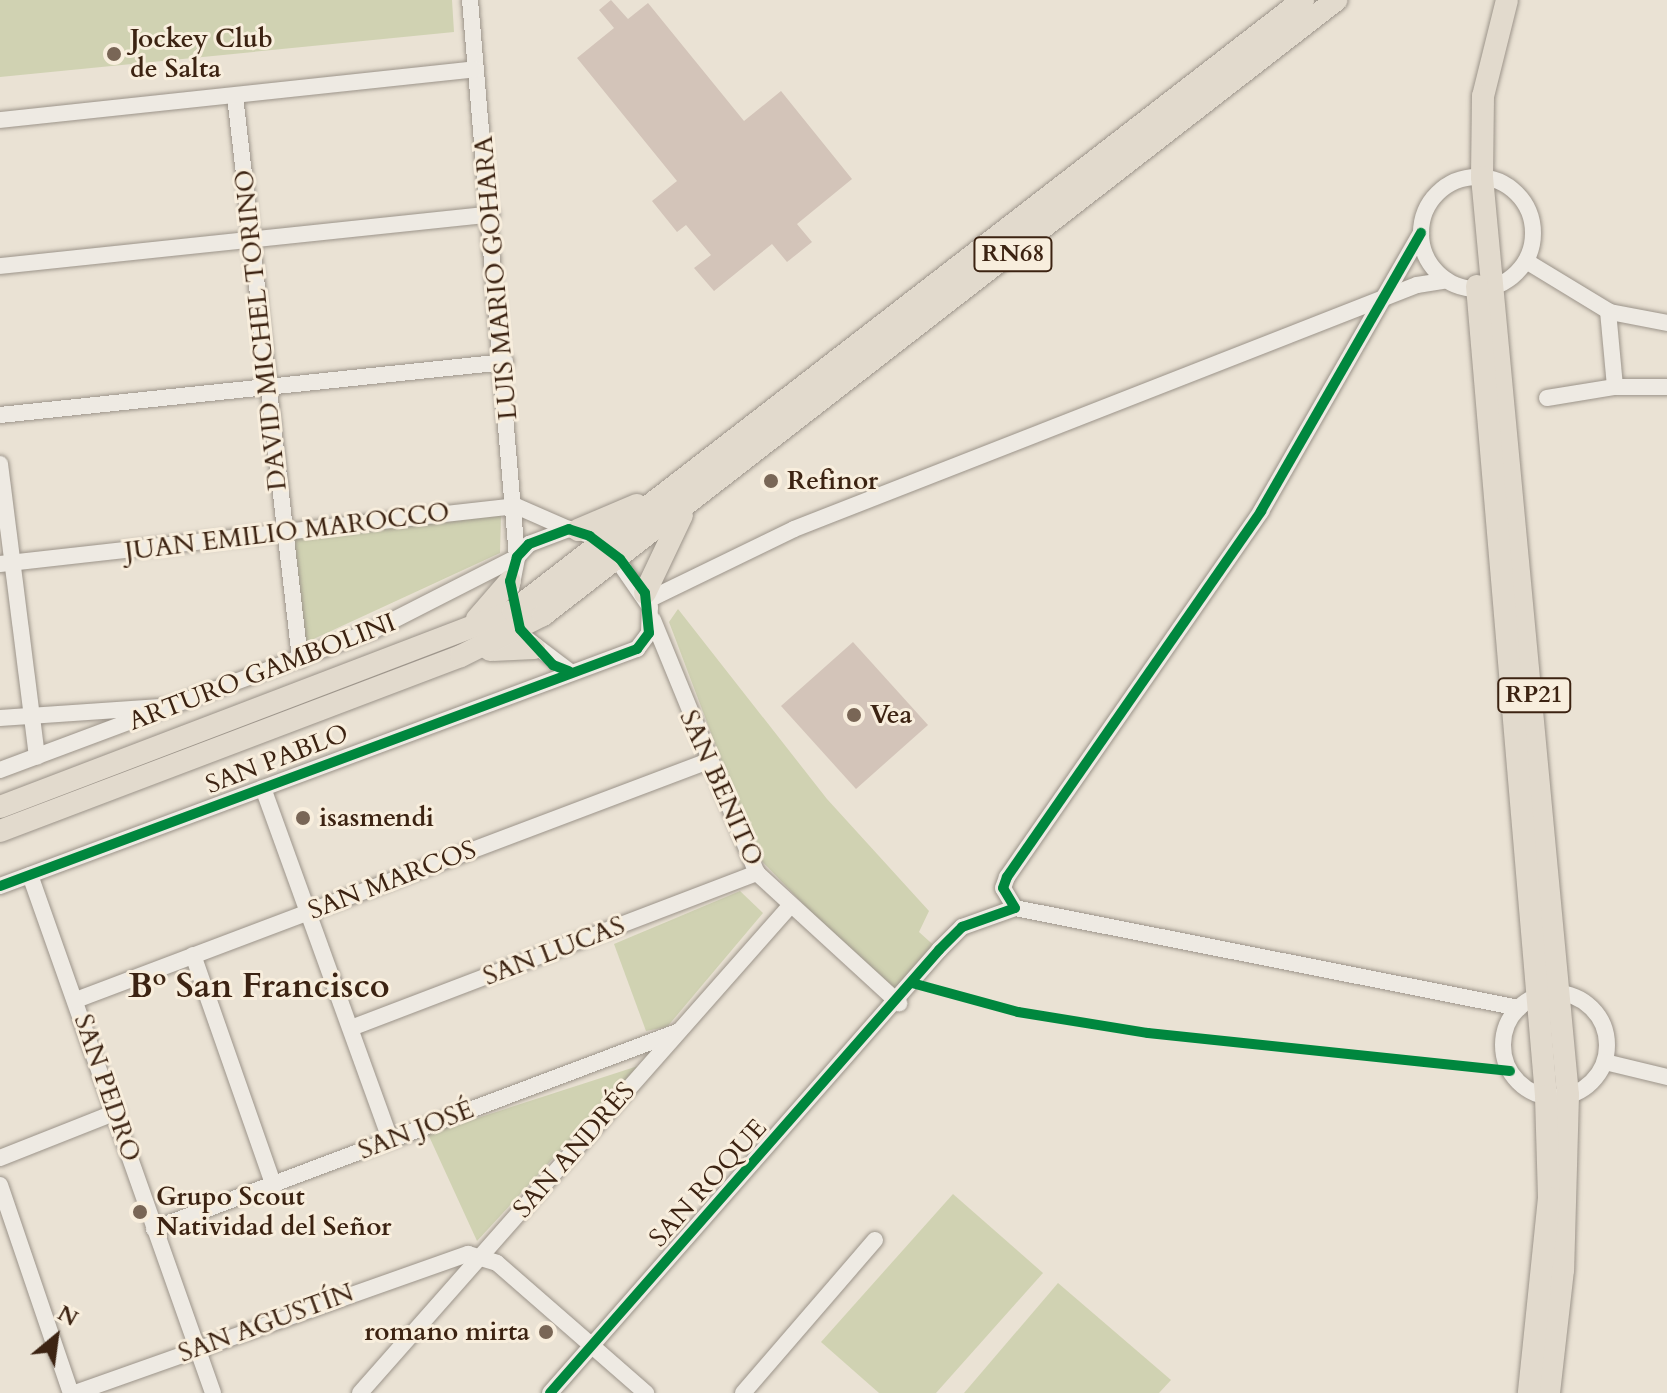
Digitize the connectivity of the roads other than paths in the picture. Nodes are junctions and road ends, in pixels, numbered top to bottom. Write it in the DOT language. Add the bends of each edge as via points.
graph roads {
  1 [pos="470,0"];
  2 [pos="1303,0"];
  3 [pos="1336,0"];
  4 [pos="1491,0"];
  5 [pos="1507,0"];
  6 [pos="474,69"];
  7 [pos="235,96"];
  8 [pos="0,120"];
  9 [pos="1476,177"];
  10 [pos="491,214"];
  11 [pos="1421,233"];
  12 [pos="253,242"];
  13 [pos="1526,261"];
  14 [pos="0,266"];
  15 [pos="1447,280"];
  16 [pos="1485,288"];
  17 [pos="1383,299"];
  18 [pos="1608,311"];
  19 [pos="1667,323"];
  20 [pos="505,362"];
  21 [pos="1615,387"];
  22 [pos="1667,387"];
  23 [pos="267,390"];
  24 [pos="1547,398"];
  25 [pos="0,415"];
  26 [pos="0,464"];
  27 [pos="698,473"];
  28 [pos="516,506"];
  29 [pos="688,506"];
  30 [pos="573,530"];
  31 [pos="283,535"];
  32 [pos="602,544"];
  33 [pos="517,557"];
  34 [pos="620,559"];
  35 [pos="5,564"];
  36 [pos="510,581"];
  37 [pos="647,600"];
  38 [pos="516,620"];
  39 [pos="453,648"];
  40 [pos="534,648"];
  41 [pos="637,649"];
  42 [pos="300,659"];
  43 [pos="665,659"];
  44 [pos="569,671"];
  45 [pos="183,705"];
  46 [pos="28,716"];
  47 [pos="0,718"];
  48 [pos="37,757"];
  49 [pos="708,761"];
  50 [pos="0,770"];
  51 [pos="263,788"];
  52 [pos="0,807"];
  53 [pos="0,831"];
  54 [pos="757,873"];
  55 [pos="30,875"];
  56 [pos="0,886"];
  57 [pos="789,907"];
  58 [pos="1015,908"];
  59 [pos="303,913"];
  60 [pos="193,955"];
  61 [pos="1550,995"];
  62 [pos="76,1000"];
  63 [pos="899,1003"];
  64 [pos="1519,1008"];
  65 [pos="351,1028"];
  66 [pos="678,1032"];
  67 [pos="1605,1062"];
  68 [pos="1667,1077"];
  69 [pos="1557,1096"];
  70 [pos="116,1112"];
  71 [pos="390,1139"];
  72 [pos="0,1158"];
  73 [pos="0,1185"];
  74 [pos="274,1186"];
  75 [pos="154,1229"];
  76 [pos="875,1240"];
  77 [pos="481,1257"];
  78 [pos="593,1345"];
  79 [pos="196,1348"];
  80 [pos="73,1393"];
  81 [pos="213,1393"];
  82 [pos="360,1393"];
  83 [pos="550,1393"];
  84 [pos="646,1393"];
  85 [pos="743,1393"];
  86 [pos="1529,1393"];
  87 [pos="1549,1393"];
  1 -- 6 [label="street, LUIS MARIO GOHARA"];
  2 -- 27 [label="main road, RN68"];
  3 -- 29 [label="main road, RN68"];
  4 -- 9 [label="main road, RP21" via="1470,88"];
  5 -- 9 [label="main road, RP21" via="1483,96"];
  6 -- 7 [label="street"];
  6 -- 10 [label="street, LUIS MARIO GOHARA"];
  7 -- 8 [label="street"];
  7 -- 12 [label="street, DAVID MICHEL TORINO"];
  9 -- 11 [label="street" via="1440,190"];
  9 -- 13 [label="street" via="1500,181 1527,207 1533,244"];
  9 -- 16 [label="main road, RP21"];
  10 -- 12 [label="street"];
  10 -- 20 [label="street, LUIS MARIO GOHARA"];
  11 -- 15 [label="street" via="1429,259"];
  11 -- 17 [label="street"];
  12 -- 14 [label="street"];
  12 -- 23 [label="street, DAVID MICHEL TORINO"];
  13 -- 16 [label="street"];
  13 -- 18 [label="street"];
  15 -- 16 [label="street"];
  15 -- 17 [label="street"];
  16 -- 61 [label="main road, RP21"];
  17 -- 37 [label="street" via="771,538"];
  17 -- 58 [label="street" via="1261,511 1007,877 1003,888"];
  18 -- 19 [label="street"];
  18 -- 21 [label="street"];
  20 -- 23 [label="street"];
  20 -- 28 [label="street, LUIS MARIO GOHARA"];
  21 -- 22 [label="street"];
  21 -- 24 [label="street"];
  23 -- 25 [label="street"];
  23 -- 31 [label="street, DAVID MICHEL TORINO"];
  26 -- 35 [label="street"];
  27 -- 30 [label="main road"];
  27 -- 32 [label="main road, RN68"];
  28 -- 30 [label="street"];
  28 -- 31 [label="street, JUAN EMILIO MAROCCO"];
  28 -- 33 [label="street, LUIS MARIO GOHARA"];
  29 -- 34 [label="main road, RN68"];
  29 -- 37 [label="main road"];
  30 -- 32 [label="street"];
  30 -- 33 [label="street, ARTURO GAMBOLINI" via="541,537"];
  31 -- 35 [label="street, JUAN EMILIO MAROCCO"];
  31 -- 42 [label="street, DAVID MICHEL TORINO"];
  32 -- 34 [label="street"];
  32 -- 38 [label="main road, RN68"];
  33 -- 36 [label="street, LUIS MARIO GOHARA"];
  33 -- 42 [label="street, ARTURO GAMBOLINI" via="437,602"];
  34 -- 37 [label="street"];
  34 -- 38 [label="main road, RN68"];
  35 -- 46 [label="street"];
  36 -- 38 [label="street"];
  36 -- 39 [label="main road"];
  37 -- 41 [label="street" via="649,633"];
  37 -- 43 [label="street, SAN BENITO"];
  38 -- 39 [label="main road, RN68"];
  38 -- 40 [label="street"];
  39 -- 40 [label="main road"];
  39 -- 52 [label="main road, RN68"];
  39 -- 53 [label="main road, RN68"];
  40 -- 44 [label="street"];
  41 -- 43 [label="street"];
  41 -- 44 [label="street, SAN PABLO"];
  42 -- 45 [label="street, ARTURO GAMBOLINI"];
  43 -- 49 [label="street, SAN BENITO"];
  44 -- 51 [label="street, SAN PABLO"];
  45 -- 46 [label="street"];
  45 -- 48 [label="street, ARTURO GAMBOLINI"];
  46 -- 47 [label="street"];
  46 -- 48 [label="street"];
  48 -- 50 [label="street, ARTURO GAMBOLINI"];
  49 -- 54 [label="street, SAN BENITO"];
  49 -- 59 [label="street, SAN MARCOS"];
  51 -- 55 [label="street, SAN PABLO"];
  51 -- 59 [label="street"];
  54 -- 57 [label="street, SAN BENITO"];
  54 -- 65 [label="street, SAN LUCAS"];
  55 -- 56 [label="street, SAN PABLO"];
  55 -- 62 [label="street, SAN PEDRO"];
  57 -- 63 [label="street, SAN BENITO"];
  57 -- 66 [label="street, SAN ANDRÉS"];
  58 -- 63 [label="street, SAN ROQUE" via="962,927"];
  58 -- 64 [label="street"];
  59 -- 60 [label="street, SAN MARCOS"];
  59 -- 65 [label="street"];
  60 -- 62 [label="street, SAN MARCOS"];
  60 -- 74 [label="street"];
  61 -- 64 [label="street"];
  61 -- 67 [label="street" via="1599,1017"];
  61 -- 69 [label="main road, RP21"];
  62 -- 70 [label="street, SAN PEDRO"];
  63 -- 78 [label="street, SAN ROQUE"];
  64 -- 69 [label="street" via="1504,1038 1504,1055 1521,1084"];
  65 -- 71 [label="street"];
  66 -- 71 [label="street, SAN JOSÉ"];
  66 -- 77 [label="street, SAN ANDRÉS"];
  67 -- 68 [label="street"];
  67 -- 69 [label="street" via="1597,1077"];
  69 -- 86 [label="main road, RP21"];
  69 -- 87 [label="main road, RP21" via="1563,1270"];
  70 -- 72 [label="street"];
  70 -- 75 [label="street, SAN PEDRO"];
  71 -- 74 [label="street, SAN JOSÉ"];
  73 -- 80 [label="street"];
  74 -- 75 [label="street, SAN JOSÉ"];
  75 -- 79 [label="street, SAN PEDRO"];
  76 -- 85 [label="street"];
  77 -- 78 [label="street" via="497,1263"];
  77 -- 79 [label="street, SAN AGUSTÍN" via="457,1255"];
  77 -- 82 [label="street, SAN ANDRÉS"];
  78 -- 83 [label="street, SAN ROQUE"];
  78 -- 84 [label="street"];
  79 -- 80 [label="street, SAN AGUSTÍN"];
  79 -- 81 [label="street, SAN PEDRO"];
}
